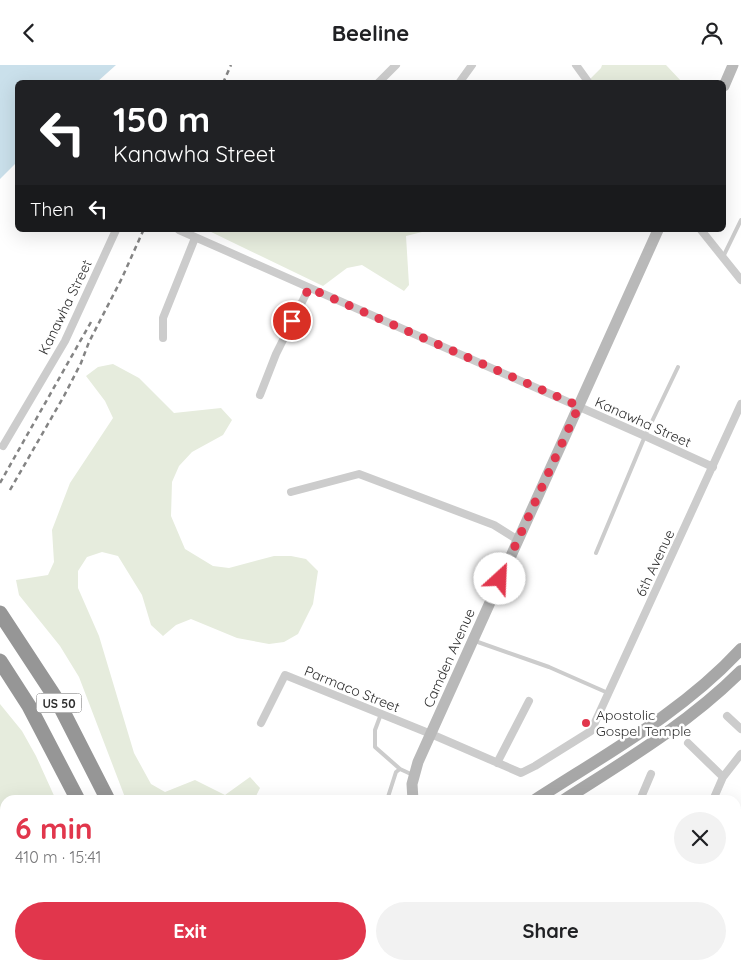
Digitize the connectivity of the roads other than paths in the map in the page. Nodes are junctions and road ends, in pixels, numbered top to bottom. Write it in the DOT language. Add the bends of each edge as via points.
graph roads {
  1 [pos="396,65"];
  2 [pos="472,65"];
  3 [pos="576,65"];
  4 [pos="733,65"];
  5 [pos="381,80"];
  6 [pos="461,80"];
  7 [pos="587,80"];
  8 [pos="726,81"];
  9 [pos="741,220"];
  10 [pos="115,232"];
  11 [pos="183,232"];
  12 [pos="657,232"];
  13 [pos="703,232"];
  14 [pos="195,238"];
  15 [pos="723,257"];
  16 [pos="741,280"];
  17 [pos="309,288"];
  18 [pos="163,338"];
  19 [pos="678,367"];
  20 [pos="260,395"];
  21 [pos="741,405"];
  22 [pos="579,406"];
  23 [pos="646,436"];
  24 [pos="4,446"];
  25 [pos="713,467"];
  26 [pos="291,492"];
  27 [pos="518,540"];
  28 [pos="596,553"];
  29 [pos="0,613"];
  30 [pos="473,641"];
  31 [pos="741,649"];
  32 [pos="0,661"];
  33 [pos="741,671"];
  34 [pos="609,693"];
  35 [pos="529,701"];
  36 [pos="381,714"];
  37 [pos="727,716"];
  38 [pos="261,723"];
  39 [pos="741,729"];
  40 [pos="431,734"];
  41 [pos="688,743"];
  42 [pos="741,753"];
  43 [pos="497,763"];
  44 [pos="400,769"];
  45 [pos="520,773"];
  46 [pos="651,774"];
  47 [pos="414,775"];
  48 [pos="723,777"];
  49 [pos="75,795"];
  50 [pos="105,795"];
  51 [pos="389,795"];
  52 [pos="413,795"];
  53 [pos="543,795"];
  54 [pos="572,795"];
  55 [pos="642,795"];
  56 [pos="715,795"];
  1 -- 5 [label="street"];
  2 -- 6 [label="street"];
  3 -- 7 [label="street"];
  4 -- 8 [label="street"];
  9 -- 15 [label="lane"];
  10 -- 24 [label="street, Kanawha Street" via="66,341"];
  11 -- 14 [label="street, Kanawha Street"];
  12 -- 22 [label="street, Camden Avenue"];
  13 -- 15 [label="street"];
  14 -- 17 [label="street, Kanawha Street"];
  14 -- 18 [label="street" via="163,318"];
  15 -- 16 [label="street"];
  17 -- 20 [label="street" via="276,354"];
  17 -- 22 [label="street, Kanawha Street"];
  19 -- 23 [label="lane"];
  21 -- 25 [label="street, 6th Avenue"];
  22 -- 23 [label="street, Kanawha Street"];
  22 -- 27 [label="street, Camden Avenue"];
  23 -- 25 [label="street, Kanawha Street"];
  23 -- 28 [label="lane"];
  25 -- 34 [label="street, 6th Avenue"];
  26 -- 27 [label="street" via="359,474 494,525"];
  27 -- 30 [label="street, Camden Avenue"];
  29 -- 50 [label="highway, US 50" via="57,700"];
  30 -- 34 [label="lane" via="549,667"];
  30 -- 40 [label="street, Camden Avenue"];
  31 -- 53 [label="main road" via="666,714"];
  32 -- 49 [label="highway, US 50" via="29,705"];
  33 -- 54 [label="main road" via="679,725"];
  34 -- 45 [label="street, 6th Avenue" via="591,731"];
  35 -- 43 [label="street"];
  36 -- 38 [label="street, Parmaco Street" via="286,675"];
  36 -- 40 [label="street, Parmaco Street"];
  36 -- 44 [label="lane" via="375,730 375,747"];
  37 -- 39 [label="street"];
  40 -- 43 [label="street, Parmaco Street"];
  40 -- 47 [label="street, Camden Avenue"];
  41 -- 48 [label="street"];
  42 -- 48 [label="street"];
  43 -- 45 [label="street, Parmaco Street"];
  44 -- 47 [label="lane"];
  44 -- 51 [label="lane"];
  46 -- 55 [label="street"];
  47 -- 52 [label="street, Camden Avenue"];
  48 -- 56 [label="street"];
}
